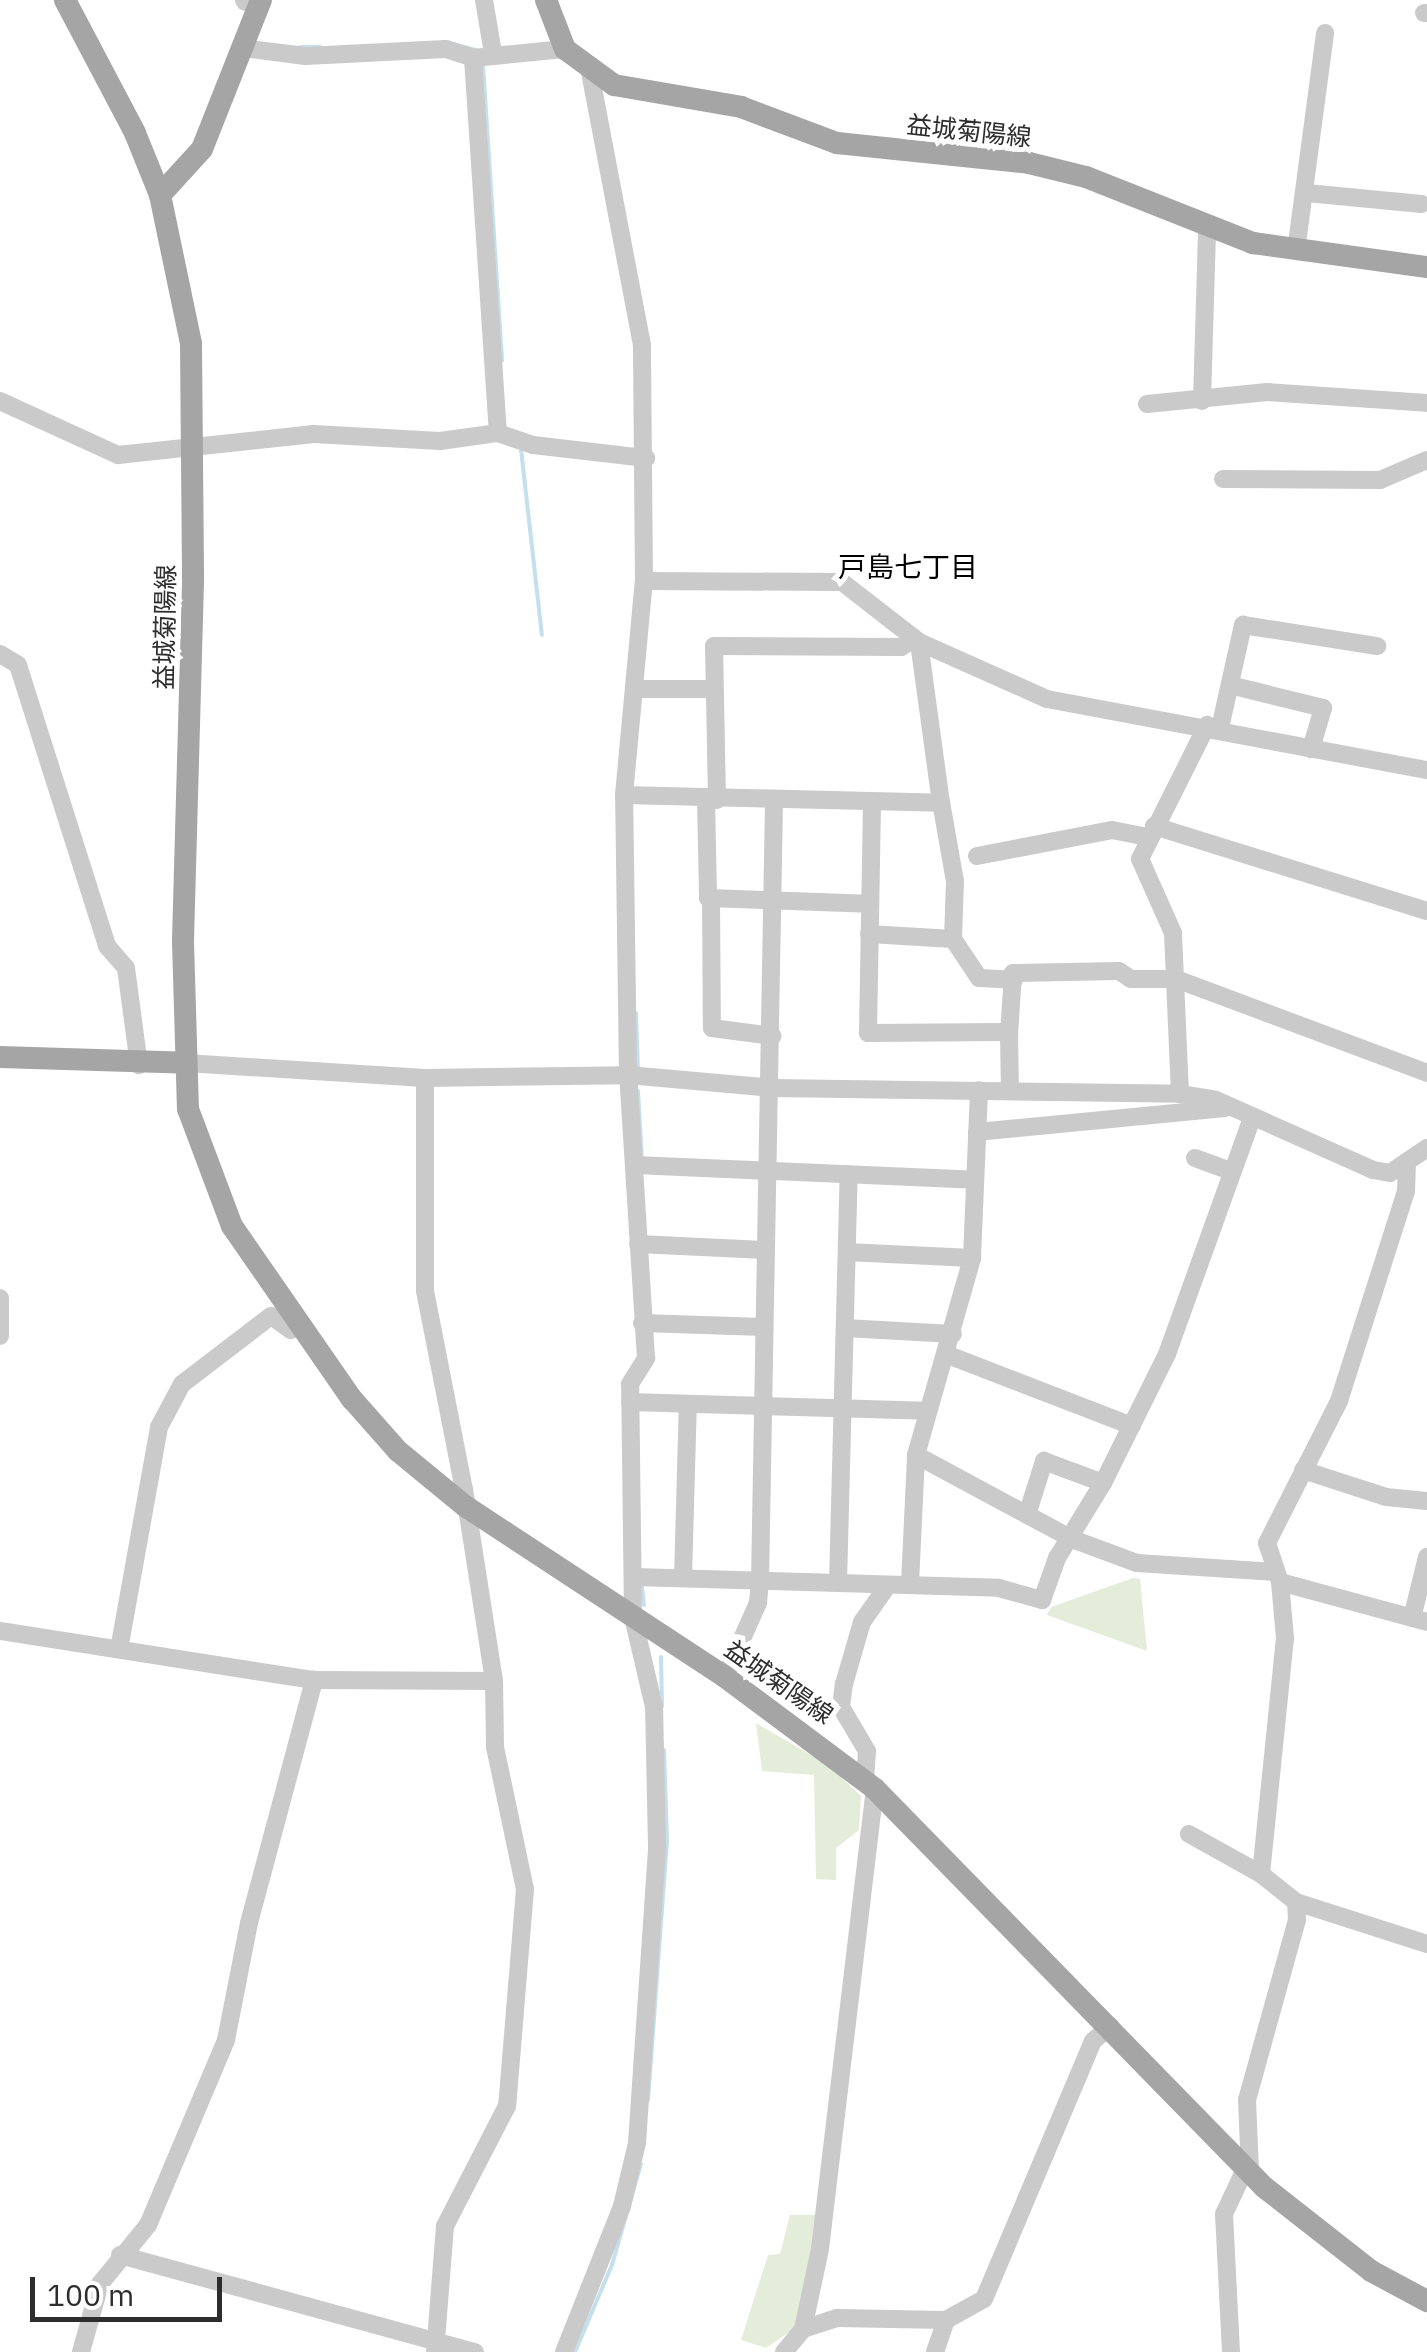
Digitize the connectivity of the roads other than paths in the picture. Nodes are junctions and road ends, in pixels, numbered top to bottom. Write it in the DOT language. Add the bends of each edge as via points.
graph roads {
  1 [pos="65,0"];
  2 [pos="484,0"];
  3 [pos="546,0"];
  4 [pos="250,1"];
  5 [pos="1325,33"];
  6 [pos="242,48"];
  7 [pos="565,48"];
  8 [pos="493,53"];
  9 [pos="473,58"];
  10 [pos="590,72"];
  11 [pos="1306,193"];
  12 [pos="160,195"];
  13 [pos="1421,204"];
  14 [pos="1208,228"];
  15 [pos="1296,251"];
  16 [pos="1427,267"];
  17 [pos="0,401"];
  18 [pos="1202,401"];
  19 [pos="1427,402"];
  20 [pos="1147,404"];
  21 [pos="498,433"];
  22 [pos="194,444"];
  23 [pos="646,458"];
  24 [pos="1427,460"];
  25 [pos="1222,479"];
  26 [pos="644,581"];
  27 [pos="917,641"];
  28 [pos="1377,646"];
  29 [pos="0,654"];
  30 [pos="1230,685"];
  31 [pos="634,689"];
  32 [pos="714,689"];
  33 [pos="1214,726"];
  34 [pos="1311,749"];
  35 [pos="1427,770"];
  36 [pos="624,795"];
  37 [pos="712,799"];
  38 [pos="774,800"];
  39 [pos="942,802"];
  40 [pos="872,804"];
  41 [pos="1151,831"];
  42 [pos="977,856"];
  43 [pos="711,898"];
  44 [pos="773,902"];
  45 [pos="868,904"];
  46 [pos="1427,911"];
  47 [pos="869,934"];
  48 [pos="953,938"];
  49 [pos="1176,979"];
  50 [pos="1014,980"];
  51 [pos="1009,1035"];
  52 [pos="772,1036"];
  53 [pos="0,1057"];
  54 [pos="186,1063"];
  55 [pos="140,1065"];
  56 [pos="1427,1073"];
  57 [pos="628,1075"];
  58 [pos="425,1078"];
  59 [pos="773,1088"];
  60 [pos="979,1090"];
  61 [pos="1010,1090"];
  62 [pos="1180,1094"];
  63 [pos="1230,1107"];
  64 [pos="1252,1118"];
  65 [pos="977,1132"];
  66 [pos="1195,1158"];
  67 [pos="1419,1159"];
  68 [pos="634,1165"];
  69 [pos="768,1172"];
  70 [pos="1233,1172"];
  71 [pos="849,1174"];
  72 [pos="975,1180"];
  73 [pos="638,1244"];
  74 [pos="766,1250"];
  75 [pos="847,1252"];
  76 [pos="972,1258"];
  77 [pos="0,1298"];
  78 [pos="642,1323"];
  79 [pos="299,1324"];
  80 [pos="764,1327"];
  81 [pos="845,1328"];
  82 [pos="953,1334"];
  83 [pos="0,1336"];
  84 [pos="948,1355"];
  85 [pos="630,1402"];
  86 [pos="688,1404"];
  87 [pos="763,1407"];
  88 [pos="843,1409"];
  89 [pos="926,1410"];
  90 [pos="1132,1426"];
  91 [pos="916,1455"];
  92 [pos="1303,1470"];
  93 [pos="1103,1483"];
  94 [pos="1427,1501"];
  95 [pos="464,1506"];
  96 [pos="1027,1515"];
  97 [pos="1072,1540"];
  98 [pos="1427,1557"];
  99 [pos="634,1576"];
  100 [pos="1277,1577"];
  101 [pos="683,1578"];
  102 [pos="760,1580"];
  103 [pos="838,1584"];
  104 [pos="910,1584"];
  105 [pos="888,1585"];
  106 [pos="633,1617"];
  107 [pos="1419,1620"];
  108 [pos="0,1631"];
  109 [pos="120,1644"];
  110 [pos="726,1677"];
  111 [pos="314,1680"];
  112 [pos="494,1681"];
  113 [pos="870,1785"];
  114 [pos="1189,1834"];
  115 [pos="1261,1874"];
  116 [pos="1296,1902"];
  117 [pos="1427,1944"];
  118 [pos="1110,2026"];
  119 [pos="1248,2169"];
  120 [pos="120,2255"];
  121 [pos="1427,2301"];
  122 [pos="946,2320"];
  123 [pos="803,2329"];
  124 [pos="436,2349"];
  125 [pos="80,2352"];
  126 [pos="475,2352"];
  127 [pos="564,2352"];
  128 [pos="784,2352"];
  129 [pos="935,2352"];
  130 [pos="1231,2352"];
  1 -- 12 [label="main road, 益城菊陽線" via="136,134"];
  2 -- 8 [label="street"];
  3 -- 7 [label="main road, 益城菊陽線"];
  4 -- 6 [label="main road"];
  5 -- 11 [label="street"];
  6 -- 9 [label="street" via="305,56 446,49"];
  6 -- 12 [label="main road" via="202,149"];
  7 -- 8 [label="street"];
  7 -- 10 [label="main road, 益城菊陽線"];
  8 -- 9 [label="street"];
  9 -- 21 [label="street"];
  10 -- 14 [label="main road, 益城菊陽線" via="614,85 741,107 837,143 1029,163 1086,177"];
  10 -- 23 [label="street" via="642,345"];
  11 -- 13 [label="street"];
  11 -- 15 [label="street"];
  12 -- 22 [label="main road, 益城菊陽線" via="192,344"];
  14 -- 15 [label="main road, 益城菊陽線"];
  14 -- 18 [label="street"];
  15 -- 16 [label="main road, 益城菊陽線"];
  17 -- 22 [label="street" via="118,455"];
  18 -- 19 [label="street" via="1267,392"];
  18 -- 20 [label="street"];
  21 -- 22 [label="street" via="440,441 314,434"];
  21 -- 23 [label="street" via="533,445"];
  22 -- 54 [label="main road, 益城菊陽線"];
  23 -- 26 [label="street"];
  24 -- 25 [label="street" via="1380,480"];
  26 -- 27 [label="street" via="842,582"];
  26 -- 31 [label="street"];
  27 -- 32 [label="street" via="888,647 714,646"];
  27 -- 33 [label="street" via="1047,699"];
  27 -- 39 [label="street"];
  28 -- 30 [label="street" via="1243,625"];
  29 -- 55 [label="street" via="18,664 108,946 126,968"];
  30 -- 33 [label="street"];
  30 -- 34 [label="street" via="1323,708"];
  31 -- 32 [label="street"];
  31 -- 36 [label="street"];
  32 -- 37 [label="street"];
  33 -- 34 [label="street"];
  33 -- 41 [label="street"];
  34 -- 35 [label="street"];
  36 -- 37 [label="street"];
  36 -- 57 [label="street"];
  37 -- 38 [label="street"];
  37 -- 43 [label="street" via="706,896"];
  38 -- 40 [label="street"];
  38 -- 44 [label="street"];
  39 -- 40 [label="street"];
  39 -- 48 [label="street" via="956,882"];
  40 -- 45 [label="street"];
  41 -- 42 [label="street" via="1112,830"];
  41 -- 46 [label="street"];
  41 -- 49 [label="street" via="1140,859 1173,932"];
  43 -- 44 [label="street"];
  43 -- 52 [label="street" via="712,1028"];
  44 -- 45 [label="street"];
  44 -- 52 [label="street"];
  45 -- 47 [label="street"];
  47 -- 48 [label="street"];
  47 -- 51 [label="street" via="872,1036"];
  48 -- 50 [label="street" via="979,978"];
  49 -- 50 [label="street" via="1131,979 1119,971 1013,972"];
  49 -- 56 [label="street"];
  49 -- 62 [label="street"];
  50 -- 51 [label="street"];
  51 -- 61 [label="street"];
  52 -- 59 [label="street"];
  53 -- 55 [label="main road"];
  54 -- 55 [label="main road"];
  54 -- 58 [label="street"];
  54 -- 79 [label="main road, 益城菊陽線" via="188,1109 212,1186"];
  57 -- 58 [label="street"];
  57 -- 59 [label="street"];
  57 -- 68 [label="street"];
  58 -- 95 [label="street" via="425,1291"];
  59 -- 60 [label="street"];
  59 -- 69 [label="street"];
  60 -- 61 [label="street"];
  60 -- 65 [label="street"];
  61 -- 62 [label="street"];
  62 -- 63 [label="street"];
  63 -- 64 [label="street"];
  63 -- 65 [label="street"];
  64 -- 67 [label="street" via="1373,1170 1390,1173"];
  64 -- 70 [label="street"];
  65 -- 72 [label="street"];
  66 -- 70 [label="street"];
  67 -- 92 [label="street" via="1339,1401"];
  68 -- 69 [label="street"];
  68 -- 73 [label="street"];
  69 -- 71 [label="street"];
  69 -- 74 [label="street"];
  70 -- 90 [label="street"];
  71 -- 72 [label="street"];
  71 -- 75 [label="street"];
  72 -- 76 [label="street"];
  73 -- 74 [label="street"];
  73 -- 78 [label="street"];
  74 -- 80 [label="street"];
  75 -- 76 [label="street"];
  75 -- 81 [label="street"];
  76 -- 82 [label="street"];
  77 -- 83 [label="street"];
  78 -- 80 [label="street"];
  78 -- 85 [label="street" via="646,1358 630,1384"];
  79 -- 95 [label="main road, 益城菊陽線" via="372,1423"];
  79 -- 109 [label="street" via="291,1330 271,1316 182,1384 159,1427"];
  80 -- 87 [label="street"];
  81 -- 82 [label="street"];
  81 -- 88 [label="street"];
  82 -- 84 [label="street"];
  84 -- 89 [label="street"];
  84 -- 90 [label="street"];
  85 -- 86 [label="street"];
  85 -- 99 [label="street"];
  86 -- 87 [label="street"];
  86 -- 101 [label="street"];
  87 -- 88 [label="street"];
  87 -- 102 [label="street"];
  88 -- 89 [label="street"];
  88 -- 103 [label="street"];
  89 -- 91 [label="street"];
  90 -- 93 [label="street"];
  91 -- 96 [label="street"];
  91 -- 104 [label="street"];
  92 -- 94 [label="street" via="1386,1496"];
  92 -- 100 [label="street" via="1266,1543"];
  93 -- 96 [label="street" via="1044,1461"];
  93 -- 97 [label="street"];
  95 -- 106 [label="main road, 益城菊陽線"];
  95 -- 112 [label="street"];
  96 -- 97 [label="street"];
  97 -- 100 [label="street" via="1137,1563"];
  97 -- 104 [label="street" via="1057,1558 1042,1600 998,1588"];
  98 -- 107 [label="street"];
  99 -- 101 [label="street"];
  99 -- 106 [label="street"];
  100 -- 107 [label="street"];
  100 -- 115 [label="street" via="1284,1655"];
  101 -- 102 [label="street"];
  102 -- 103 [label="street"];
  102 -- 110 [label="street" via="758,1602"];
  103 -- 105 [label="street"];
  104 -- 105 [label="street"];
  105 -- 113 [label="street" via="862,1622 844,1684 842,1707 867,1751"];
  106 -- 110 [label="main road, 益城菊陽線"];
  106 -- 127 [label="street" via="654,1707 657,1846 646,2080 622,2206"];
  108 -- 109 [label="street"];
  109 -- 111 [label="street"];
  110 -- 113 [label="main road, 益城菊陽線"];
  111 -- 112 [label="street"];
  111 -- 120 [label="street" via="249,1924 226,2040 148,2225"];
  112 -- 124 [label="street" via="495,1748 525,1889 508,2106 445,2226"];
  113 -- 118 [label="main road, 益城菊陽線"];
  113 -- 123 [label="street" via="820,2249"];
  114 -- 115 [label="street"];
  115 -- 116 [label="street"];
  116 -- 117 [label="street"];
  116 -- 119 [label="street" via="1297,1920 1248,2100"];
  118 -- 119 [label="main road, 益城菊陽線"];
  118 -- 122 [label="street" via="1093,2041 984,2299"];
  119 -- 121 [label="main road, 益城菊陽線" via="1312,2229"];
  119 -- 130 [label="street" via="1224,2214"];
  120 -- 124 [label="street"];
  120 -- 125 [label="street" via="100,2284"];
  122 -- 123 [label="street" via="837,2318"];
  122 -- 129 [label="street"];
  123 -- 128 [label="street"];
  124 -- 126 [label="street"];
}
